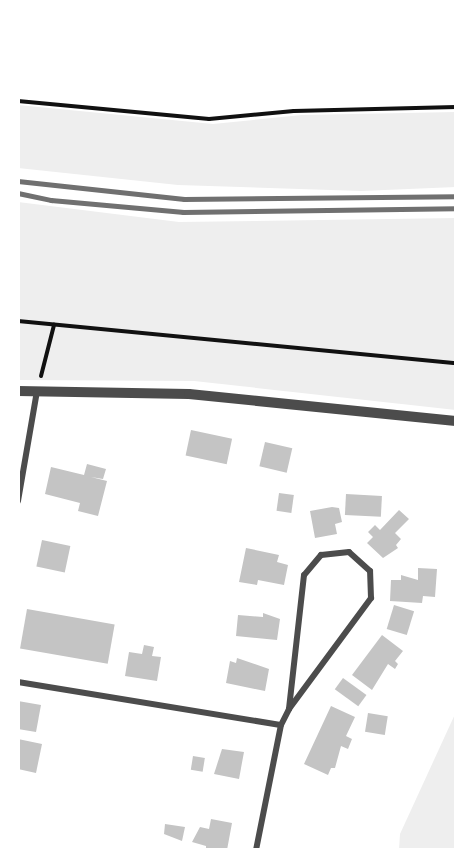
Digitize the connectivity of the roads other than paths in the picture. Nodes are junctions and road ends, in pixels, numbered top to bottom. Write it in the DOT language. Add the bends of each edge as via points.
graph roads {
  1 [pos="18,391"];
  2 [pos="37,391"];
  3 [pos="456,421"];
  4 [pos="18,501"];
  5 [pos="18,682"];
  6 [pos="288,709"];
  7 [pos="281,725"];
  8 [pos="256,850"];
  1 -- 2 [label="street"];
  2 -- 3 [label="street" via="189,394"];
  2 -- 4 [label="street"];
  5 -- 7 [label="street"];
  6 -- 6 [label="street" via="371,598 370,571 349,552 321,555 304,575"];
  6 -- 7 [label="street"];
  7 -- 8 [label="street"];
}
